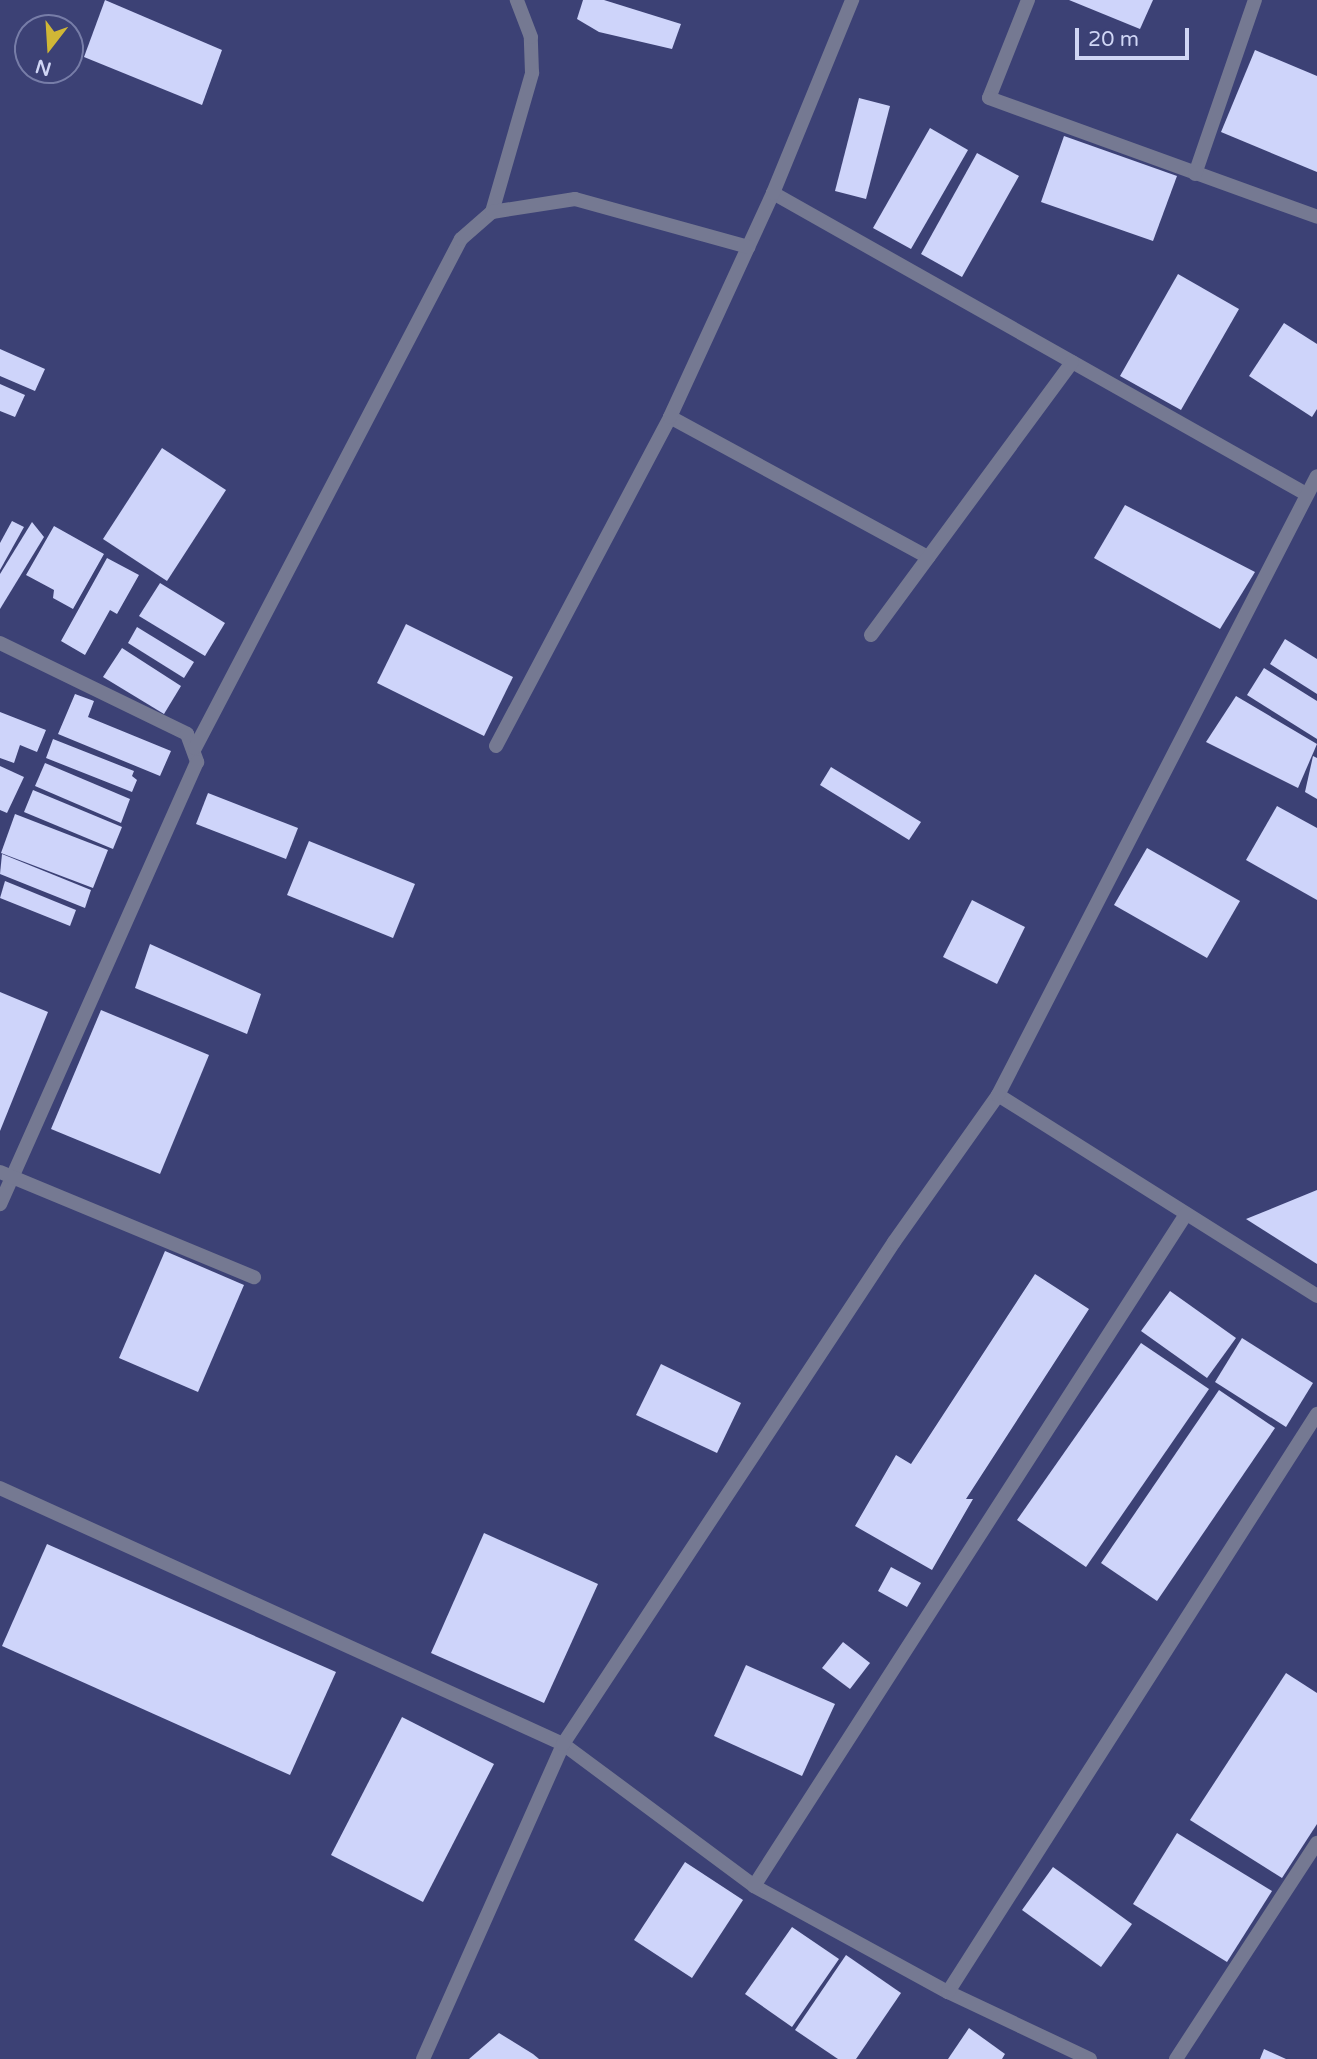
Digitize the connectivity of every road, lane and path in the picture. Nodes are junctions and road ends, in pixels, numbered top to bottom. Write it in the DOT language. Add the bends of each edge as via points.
graph roads {
  1 [pos="517,0"];
  2 [pos="852,0"];
  3 [pos="1028,0"];
  4 [pos="1255,0"];
  5 [pos="1195,174"];
  6 [pos="773,193"];
  7 [pos="492,212"];
  8 [pos="1317,217"];
  9 [pos="748,247"];
  10 [pos="1072,362"];
  11 [pos="670,417"];
  12 [pos="1317,476"];
  13 [pos="1306,494"];
  14 [pos="928,557"];
  15 [pos="870,635"];
  16 [pos="0,643"];
  17 [pos="496,746"];
  18 [pos="195,748"];
  19 [pos="998,1095"];
  20 [pos="6,1175"];
  21 [pos="0,1204"];
  22 [pos="1186,1214"];
  23 [pos="254,1276"];
  24 [pos="1317,1296"];
  25 [pos="1317,1414"];
  26 [pos="0,1488"];
  27 [pos="563,1744"];
  28 [pos="1317,1843"];
  29 [pos="754,1886"];
  30 [pos="948,1992"];
  31 [pos="423,2059"];
  32 [pos="1090,2059"];
  33 [pos="1176,2059"];
  1 -- 7 [label="street" via="531,37 532,73"];
  2 -- 6 [label="street"];
  3 -- 5 [label="street" via="989,98"];
  4 -- 5 [label="street"];
  5 -- 8 [label="street"];
  6 -- 9 [label="street"];
  6 -- 10 [label="street"];
  7 -- 9 [label="street" via="575,199"];
  7 -- 18 [label="street" via="461,239"];
  9 -- 11 [label="street"];
  10 -- 13 [label="street"];
  10 -- 14 [label="street"];
  11 -- 14 [label="street"];
  11 -- 17 [label="street"];
  12 -- 13 [label="street"];
  13 -- 19 [label="street"];
  14 -- 15 [label="street"];
  16 -- 18 [label="street" via="187,734"];
  18 -- 20 [label="street" via="192,781"];
  19 -- 22 [label="street"];
  19 -- 27 [label="street" via="894,1242"];
  20 -- 21 [label="street"];
  20 -- 23 [label="street"];
  22 -- 24 [label="street"];
  22 -- 29 [label="street"];
  25 -- 30 [label="street"];
  26 -- 27 [label="street"];
  27 -- 29 [label="street"];
  27 -- 31 [label="street"];
  28 -- 33 [label="street"];
  29 -- 30 [label="street"];
  30 -- 32 [label="street"];
}
